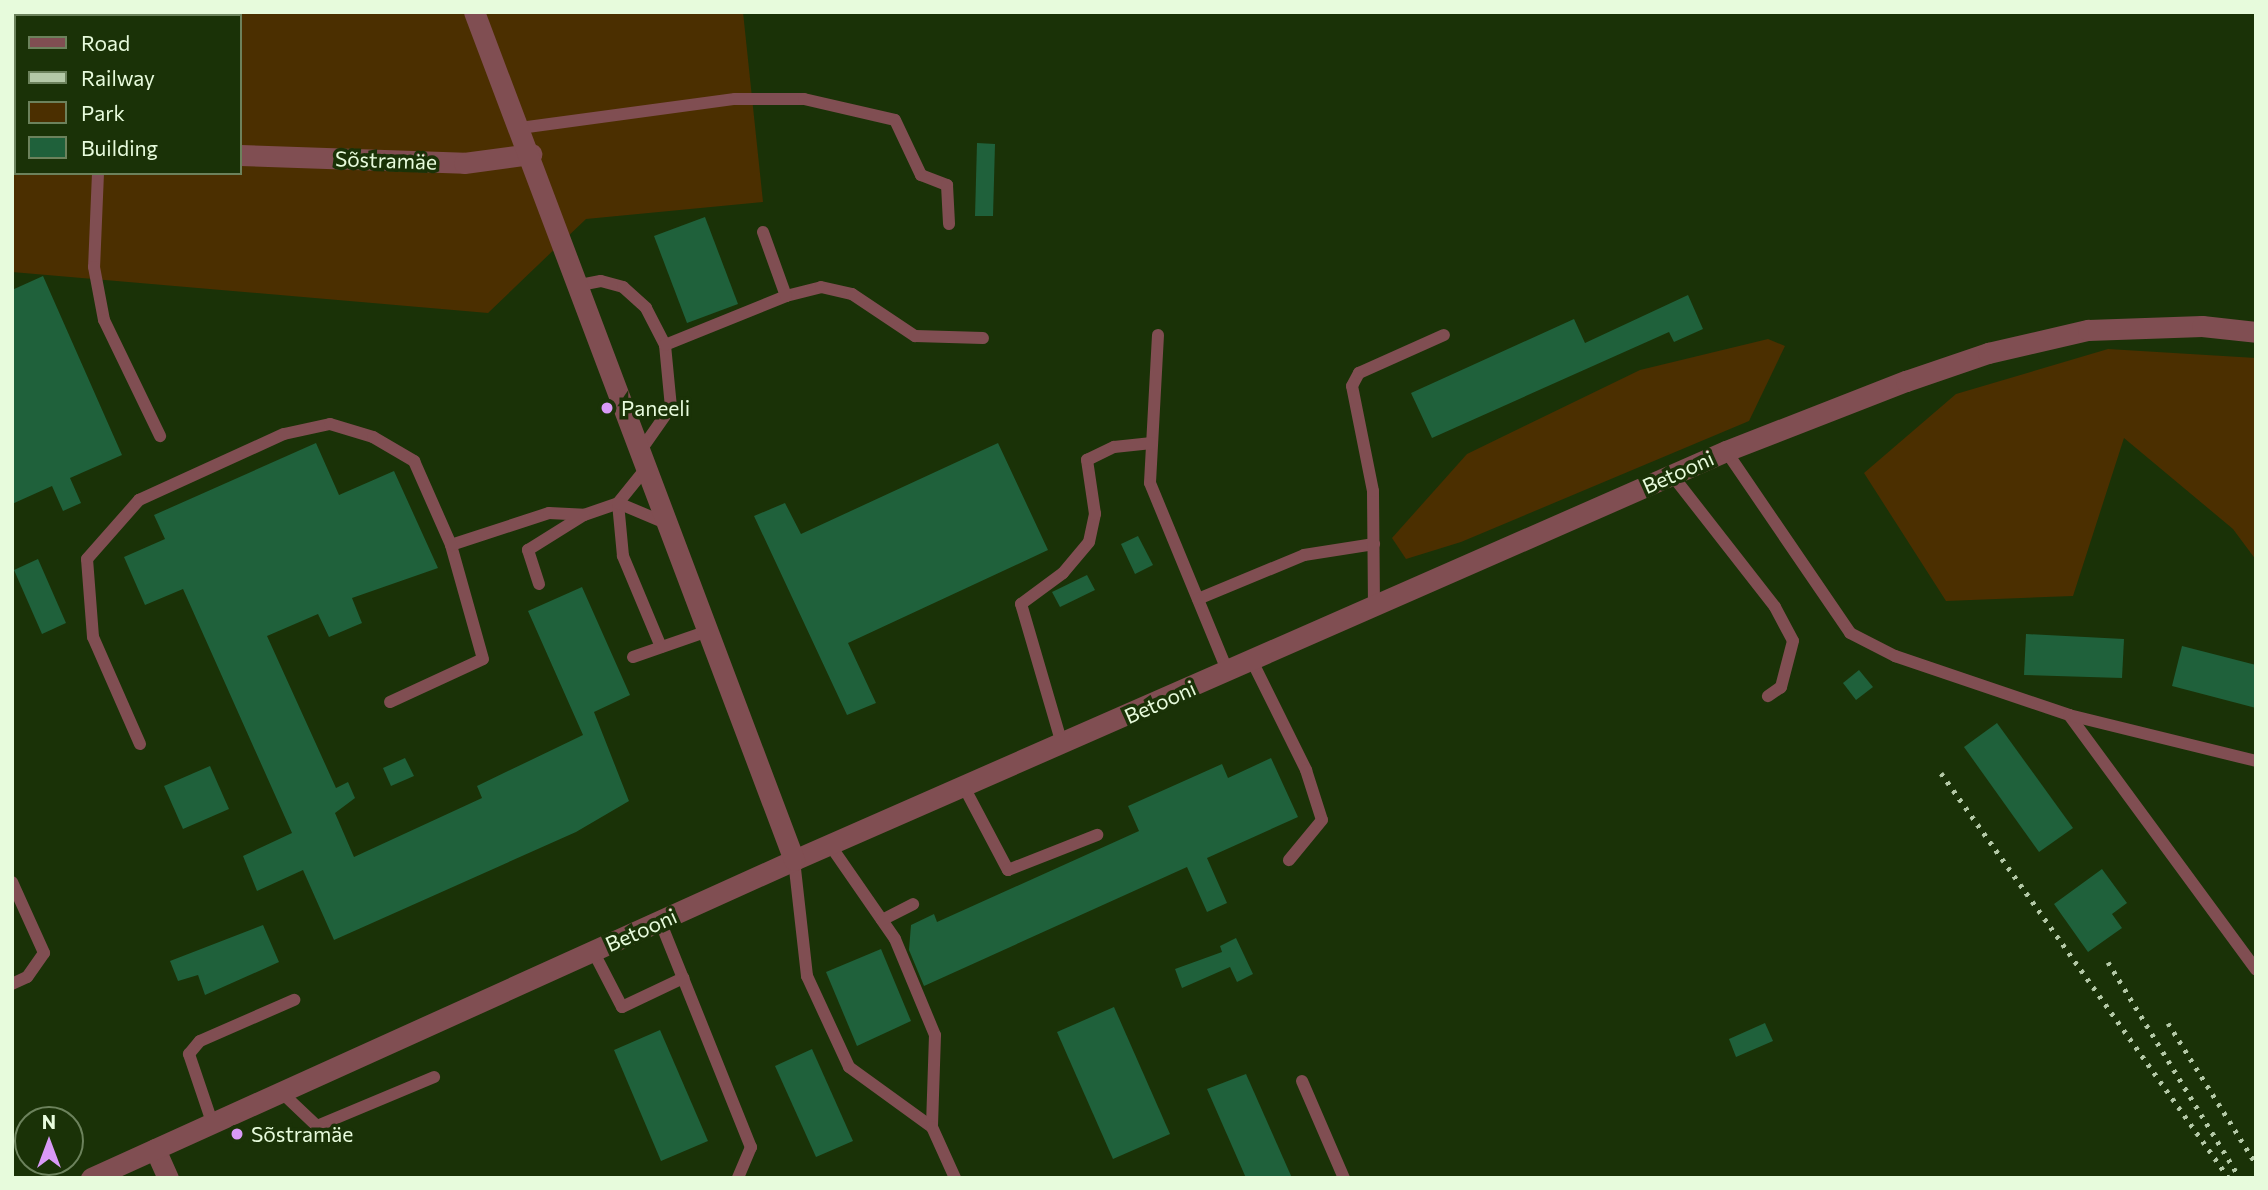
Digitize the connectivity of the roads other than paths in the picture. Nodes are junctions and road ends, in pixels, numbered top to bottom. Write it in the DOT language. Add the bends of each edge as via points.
graph roads {
  1 [pos="474,12"];
  2 [pos="520,128"];
  3 [pos="531,154"];
  4 [pos="242,155"];
  5 [pos="99,175"];
  6 [pos="949,224"];
  7 [pos="763,232"];
  8 [pos="580,285"];
  9 [pos="786,296"];
  10 [pos="2256,332"];
  11 [pos="1158,335"];
  12 [pos="1444,335"];
  13 [pos="983,338"];
  14 [pos="664,345"];
  15 [pos="160,436"];
  16 [pos="1152,443"];
  17 [pos="1726,451"];
  18 [pos="644,458"];
  19 [pos="1672,475"];
  20 [pos="618,503"];
  21 [pos="584,515"];
  22 [pos="668,524"];
  23 [pos="1374,544"];
  24 [pos="451,545"];
  25 [pos="539,583"];
  26 [pos="1198,599"];
  27 [pos="1374,607"];
  28 [pos="708,631"];
  29 [pos="661,647"];
  30 [pos="633,657"];
  31 [pos="1252,662"];
  32 [pos="1228,672"];
  33 [pos="1768,696"];
  34 [pos="390,702"];
  35 [pos="2069,715"];
  36 [pos="139,744"];
  37 [pos="1062,744"];
  38 [pos="2256,761"];
  39 [pos="964,787"];
  40 [pos="1097,835"];
  41 [pos="830,845"];
  42 [pos="794,860"];
  43 [pos="1289,860"];
  44 [pos="12,881"];
  45 [pos="913,904"];
  46 [pos="882,920"];
  47 [pos="660,921"];
  48 [pos="593,951"];
  49 [pos="2256,970"];
  50 [pos="683,978"];
  51 [pos="12,984"];
  52 [pos="294,1000"];
  53 [pos="434,1076"];
  54 [pos="1302,1081"];
  55 [pos="280,1091"];
  56 [pos="212,1122"];
  57 [pos="932,1127"];
  58 [pos="155,1149"];
  59 [pos="91,1178"];
  60 [pos="168,1178"];
  61 [pos="738,1178"];
  62 [pos="955,1178"];
  63 [pos="1344,1178"];
  1 -- 2 [label="street"];
  2 -- 3 [label="street"];
  2 -- 6 [label="lane" via="736,99 804,99 895,120 922,175 947,185"];
  3 -- 4 [label="street, Sõstramäe" via="464,163"];
  3 -- 8 [label="street"];
  5 -- 15 [label="lane" via="94,267 104,320"];
  7 -- 9 [label="lane"];
  8 -- 14 [label="lane" via="623,286 646,308"];
  8 -- 18 [label="street"];
  9 -- 13 [label="lane" via="821,287 852,294 915,336"];
  9 -- 14 [label="lane"];
  10 -- 17 [label="street, Betooni" via="2149,326 2038,339 1906,381"];
  11 -- 16 [label="lane"];
  12 -- 23 [label="lane" via="1359,373 1352,386 1373,491"];
  14 -- 18 [label="lane" via="671,407"];
  16 -- 26 [label="lane" via="1150,483"];
  16 -- 37 [label="lane" via="1114,447 1087,460 1094,514 1089,542 1063,573 1021,604"];
  17 -- 19 [label="street, Betooni"];
  17 -- 35 [label="lane" via="1850,633 1895,656"];
  18 -- 20 [label="lane"];
  18 -- 22 [label="street"];
  19 -- 27 [label="street, Betooni"];
  19 -- 33 [label="lane" via="1776,607 1793,641 1782,687"];
  20 -- 21 [label="lane"];
  20 -- 22 [label="lane"];
  20 -- 29 [label="lane" via="623,556"];
  21 -- 24 [label="lane" via="549,513"];
  21 -- 25 [label="lane" via="528,550"];
  22 -- 28 [label="street"];
  23 -- 26 [label="lane" via="1304,555"];
  23 -- 27 [label="lane"];
  24 -- 34 [label="lane" via="483,659"];
  24 -- 36 [label="lane" via="414,461 373,437 330,424 284,434 139,500 87,559 93,637"];
  26 -- 32 [label="lane"];
  27 -- 31 [label="street, Betooni"];
  28 -- 29 [label="lane"];
  28 -- 42 [label="street"];
  29 -- 30 [label="lane"];
  31 -- 32 [label="street, Betooni"];
  31 -- 43 [label="lane" via="1306,770 1322,820"];
  32 -- 37 [label="street, Betooni"];
  35 -- 38 [label="lane"];
  35 -- 49 [label="lane"];
  37 -- 39 [label="street, Betooni"];
  39 -- 40 [label="lane" via="1008,870"];
  39 -- 41 [label="street, Betooni"];
  41 -- 42 [label="street, Betooni"];
  41 -- 46 [label="lane"];
  42 -- 47 [label="street, Betooni"];
  42 -- 57 [label="lane" via="807,976 849,1067"];
  44 -- 51 [label="lane" via="44,953 27,977"];
  45 -- 46 [label="lane"];
  46 -- 57 [label="lane" via="935,1035"];
  47 -- 48 [label="street, Betooni"];
  47 -- 50 [label="lane"];
  48 -- 50 [label="lane" via="622,1007"];
  48 -- 55 [label="street, Betooni"];
  50 -- 61 [label="lane" via="751,1147"];
  52 -- 56 [label="lane" via="200,1041 189,1054"];
  53 -- 55 [label="lane" via="317,1126"];
  54 -- 63 [label="lane"];
  55 -- 56 [label="street, Betooni"];
  56 -- 58 [label="street, Betooni"];
  57 -- 62 [label="lane"];
  58 -- 59 [label="street, Betooni"];
  58 -- 60 [label="street"];
}
